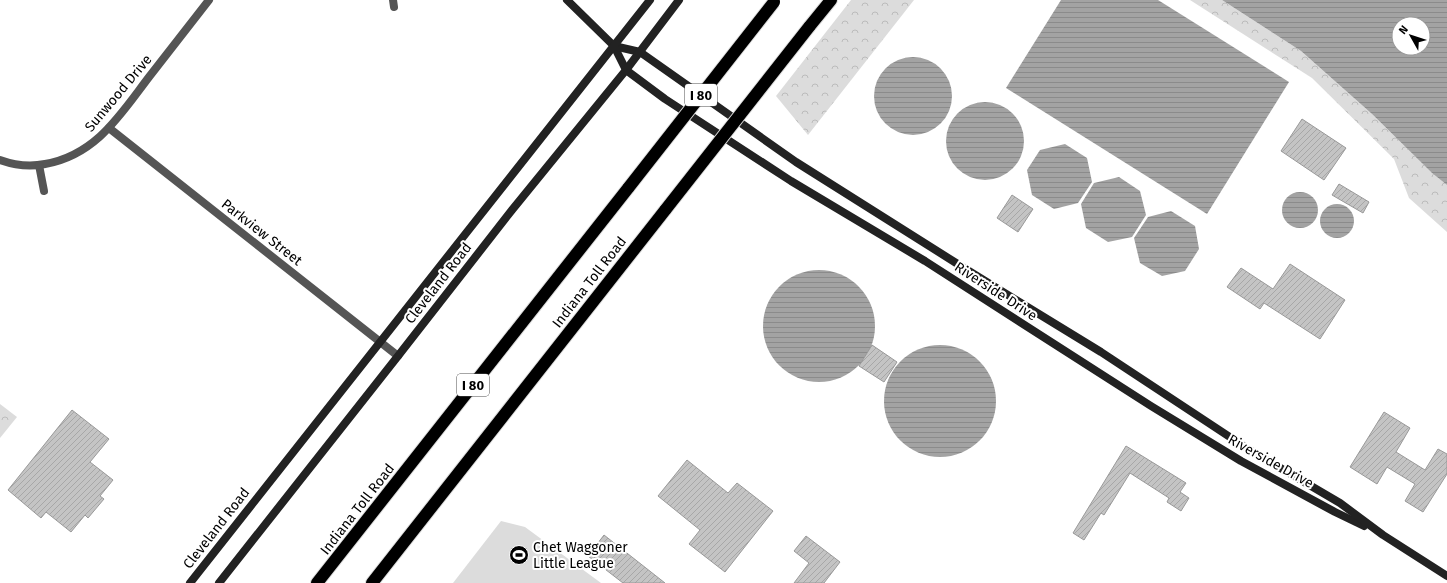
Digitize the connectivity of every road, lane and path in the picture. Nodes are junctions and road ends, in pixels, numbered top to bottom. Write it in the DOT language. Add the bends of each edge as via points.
graph roads {
  1 [pos="209,0"];
  2 [pos="567,0"];
  3 [pos="650,0"];
  4 [pos="679,0"];
  5 [pos="831,0"];
  6 [pos="774,1"];
  7 [pos="614,46"];
  8 [pos="640,52"];
  9 [pos="626,70"];
  10 [pos="109,128"];
  11 [pos="0,160"];
  12 [pos="39,165"];
  13 [pos="44,191"];
  14 [pos="380,341"];
  15 [pos="398,356"];
  16 [pos="1384,535"];
  17 [pos="1447,576"];
  18 [pos="190,583"];
  19 [pos="219,583"];
  20 [pos="318,583"];
  21 [pos="372,583"];
  1 -- 10 [label="street, Sunwood Drive"];
  2 -- 7 [label="street, Riverside Drive"];
  3 -- 7 [label="street, Cleveland Road"];
  4 -- 8 [label="street, Cleveland Road"];
  5 -- 21 [label="highway, Indiana Toll Road, bridge"];
  6 -- 20 [label="highway, Indiana Toll Road / I 80, bridge"];
  7 -- 8 [label="street, Riverside Drive"];
  7 -- 9 [label="street, Riverside Drive"];
  7 -- 14 [label="street, Cleveland Road"];
  8 -- 9 [label="street, Cleveland Road"];
  8 -- 16 [label="street, Riverside Drive" via="796,162 1101,352 1248,449 1340,503"];
  9 -- 15 [label="street, Cleveland Road"];
  9 -- 16 [label="street, Riverside Drive" via="665,99 791,181 925,261 1151,406 1241,461 1335,512"];
  10 -- 12 [label="street, Sunwood Drive" via="82,151 54,163"];
  10 -- 14 [label="street, Parkview Street"];
  11 -- 12 [label="street, Sunwood Drive" via="22,165"];
  12 -- 13 [label="street"];
  14 -- 15 [label="street, Parkview Street"];
  14 -- 18 [label="street, Cleveland Road"];
  15 -- 19 [label="street, Cleveland Road"];
  16 -- 17 [label="street, Riverside Drive"];
}
